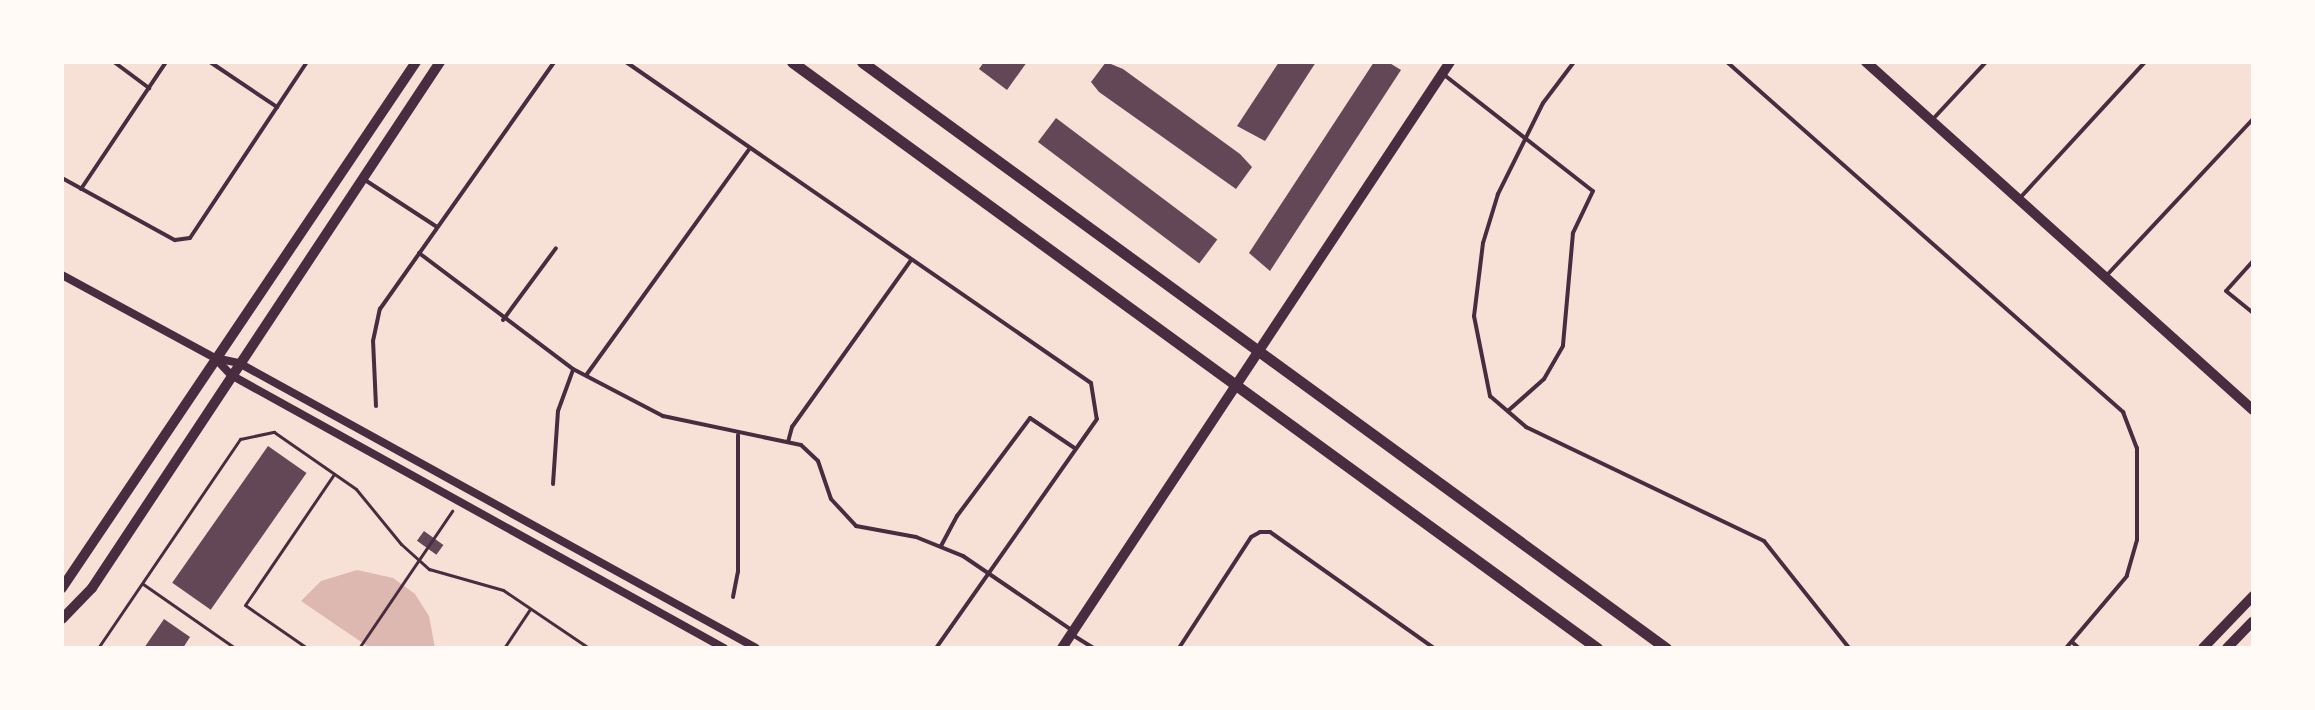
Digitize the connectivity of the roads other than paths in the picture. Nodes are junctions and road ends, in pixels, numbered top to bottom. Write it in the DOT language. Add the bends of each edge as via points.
graph roads {
  1 [pos="114,62"];
  2 [pos="166,62"];
  3 [pos="210,62"];
  4 [pos="307,62"];
  5 [pos="416,62"];
  6 [pos="440,62"];
  7 [pos="554,62"];
  8 [pos="626,62"];
  9 [pos="792,62"];
  10 [pos="862,62"];
  11 [pos="1574,62"];
  12 [pos="1727,62"];
  13 [pos="1866,62"];
  14 [pos="1986,62"];
  15 [pos="2145,62"];
  16 [pos="1443,67"];
  17 [pos="149,88"];
  18 [pos="277,107"];
  19 [pos="2253,119"];
  20 [pos="1932,120"];
  21 [pos="1525,138"];
  22 [pos="750,148"];
  23 [pos="360,176"];
  24 [pos="62,178"];
  25 [pos="81,189"];
  26 [pos="2019,199"];
  27 [pos="437,227"];
  28 [pos="556,248"];
  29 [pos="419,253"];
  30 [pos="911,260"];
  31 [pos="2253,261"];
  32 [pos="62,275"];
  33 [pos="2105,276"];
  34 [pos="2253,313"];
  35 [pos="503,320"];
  36 [pos="1259,351"];
  37 [pos="215,358"];
  38 [pos="239,363"];
  39 [pos="573,369"];
  40 [pos="587,374"];
  41 [pos="231,375"];
  42 [pos="1236,385"];
  43 [pos="376,406"];
  44 [pos="2253,410"];
  45 [pos="1508,411"];
  46 [pos="738,435"];
  47 [pos="788,442"];
  48 [pos="1076,449"];
  49 [pos="553,484"];
  50 [pos="941,546"];
  51 [pos="989,573"];
  52 [pos="62,588"];
  53 [pos="2253,596"];
  54 [pos="733,597"];
  55 [pos="62,619"];
  56 [pos="2253,621"];
  57 [pos="1072,632"];
  58 [pos="2072,642"];
  59 [pos="1427,646"];
  60 [pos="724,648"];
  61 [pos="756,648"];
  62 [pos="936,648"];
  63 [pos="1062,648"];
  64 [pos="1093,648"];
  65 [pos="1179,648"];
  66 [pos="1434,648"];
  67 [pos="1597,648"];
  68 [pos="1666,648"];
  69 [pos="1849,648"];
  70 [pos="2066,648"];
  71 [pos="2079,648"];
  72 [pos="2203,648"];
  73 [pos="2227,648"];
  1 -- 17 [label="lane"];
  2 -- 17 [label="lane"];
  3 -- 18 [label="lane"];
  4 -- 18 [label="lane"];
  5 -- 37 [label="street"];
  6 -- 23 [label="street"];
  7 -- 27 [label="lane"];
  8 -- 22 [label="lane"];
  9 -- 42 [label="main road"];
  10 -- 36 [label="main road"];
  11 -- 21 [label="lane"];
  12 -- 58 [label="lane" via="2123,412 2137,448 2137,540 2127,576"];
  13 -- 20 [label="street"];
  14 -- 20 [label="lane"];
  15 -- 26 [label="lane"];
  16 -- 21 [label="lane"];
  16 -- 36 [label="street"];
  17 -- 25 [label="lane"];
  18 -- 25 [label="lane" via="190,238 175,240"];
  19 -- 33 [label="lane"];
  20 -- 26 [label="street"];
  21 -- 45 [label="lane" via="1490,218 1474,294 1484,377 1490,396"];
  21 -- 45 [label="lane" via="1593,191 1573,233 1563,346 1544,379"];
  22 -- 30 [label="lane"];
  22 -- 40 [label="lane"];
  23 -- 27 [label="lane"];
  23 -- 38 [label="street"];
  24 -- 25 [label="lane"];
  26 -- 33 [label="street"];
  27 -- 29 [label="lane"];
  28 -- 35 [label="lane"];
  29 -- 35 [label="lane"];
  29 -- 43 [label="lane" via="377,319"];
  30 -- 47 [label="lane" via="792,427"];
  30 -- 48 [label="lane" via="1091,383 1097,419"];
  31 -- 34 [label="lane" via="2226,291"];
  32 -- 37 [label="street"];
  33 -- 44 [label="street"];
  35 -- 39 [label="lane"];
  36 -- 42 [label="street"];
  36 -- 68 [label="main road"];
  37 -- 38 [label="street"];
  37 -- 41 [label="street"];
  37 -- 52 [label="street"];
  38 -- 41 [label="street"];
  38 -- 61 [label="street"];
  39 -- 40 [label="lane"];
  39 -- 49 [label="lane" via="558,411"];
  40 -- 46 [label="lane" via="663,416"];
  41 -- 55 [label="street" via="92,588"];
  41 -- 60 [label="street"];
  42 -- 57 [label="street"];
  42 -- 67 [label="main road"];
  45 -- 69 [label="lane" via="1526,427 1764,541"];
  46 -- 47 [label="lane"];
  46 -- 54 [label="lane" via="738,572"];
  47 -- 50 [label="lane" via="814,455 831,499 856,526"];
  48 -- 50 [label="lane" via="1030,418"];
  48 -- 51 [label="lane"];
  50 -- 51 [label="lane"];
  51 -- 57 [label="lane"];
  51 -- 62 [label="lane"];
  53 -- 72 [label="street"];
  56 -- 73 [label="street"];
  57 -- 63 [label="street"];
  57 -- 64 [label="lane"];
  58 -- 70 [label="lane"];
  58 -- 71 [label="lane"];
  59 -- 65 [label="lane" via="1270,532 1260,532 1251,537"];
  59 -- 66 [label="lane"];
}
